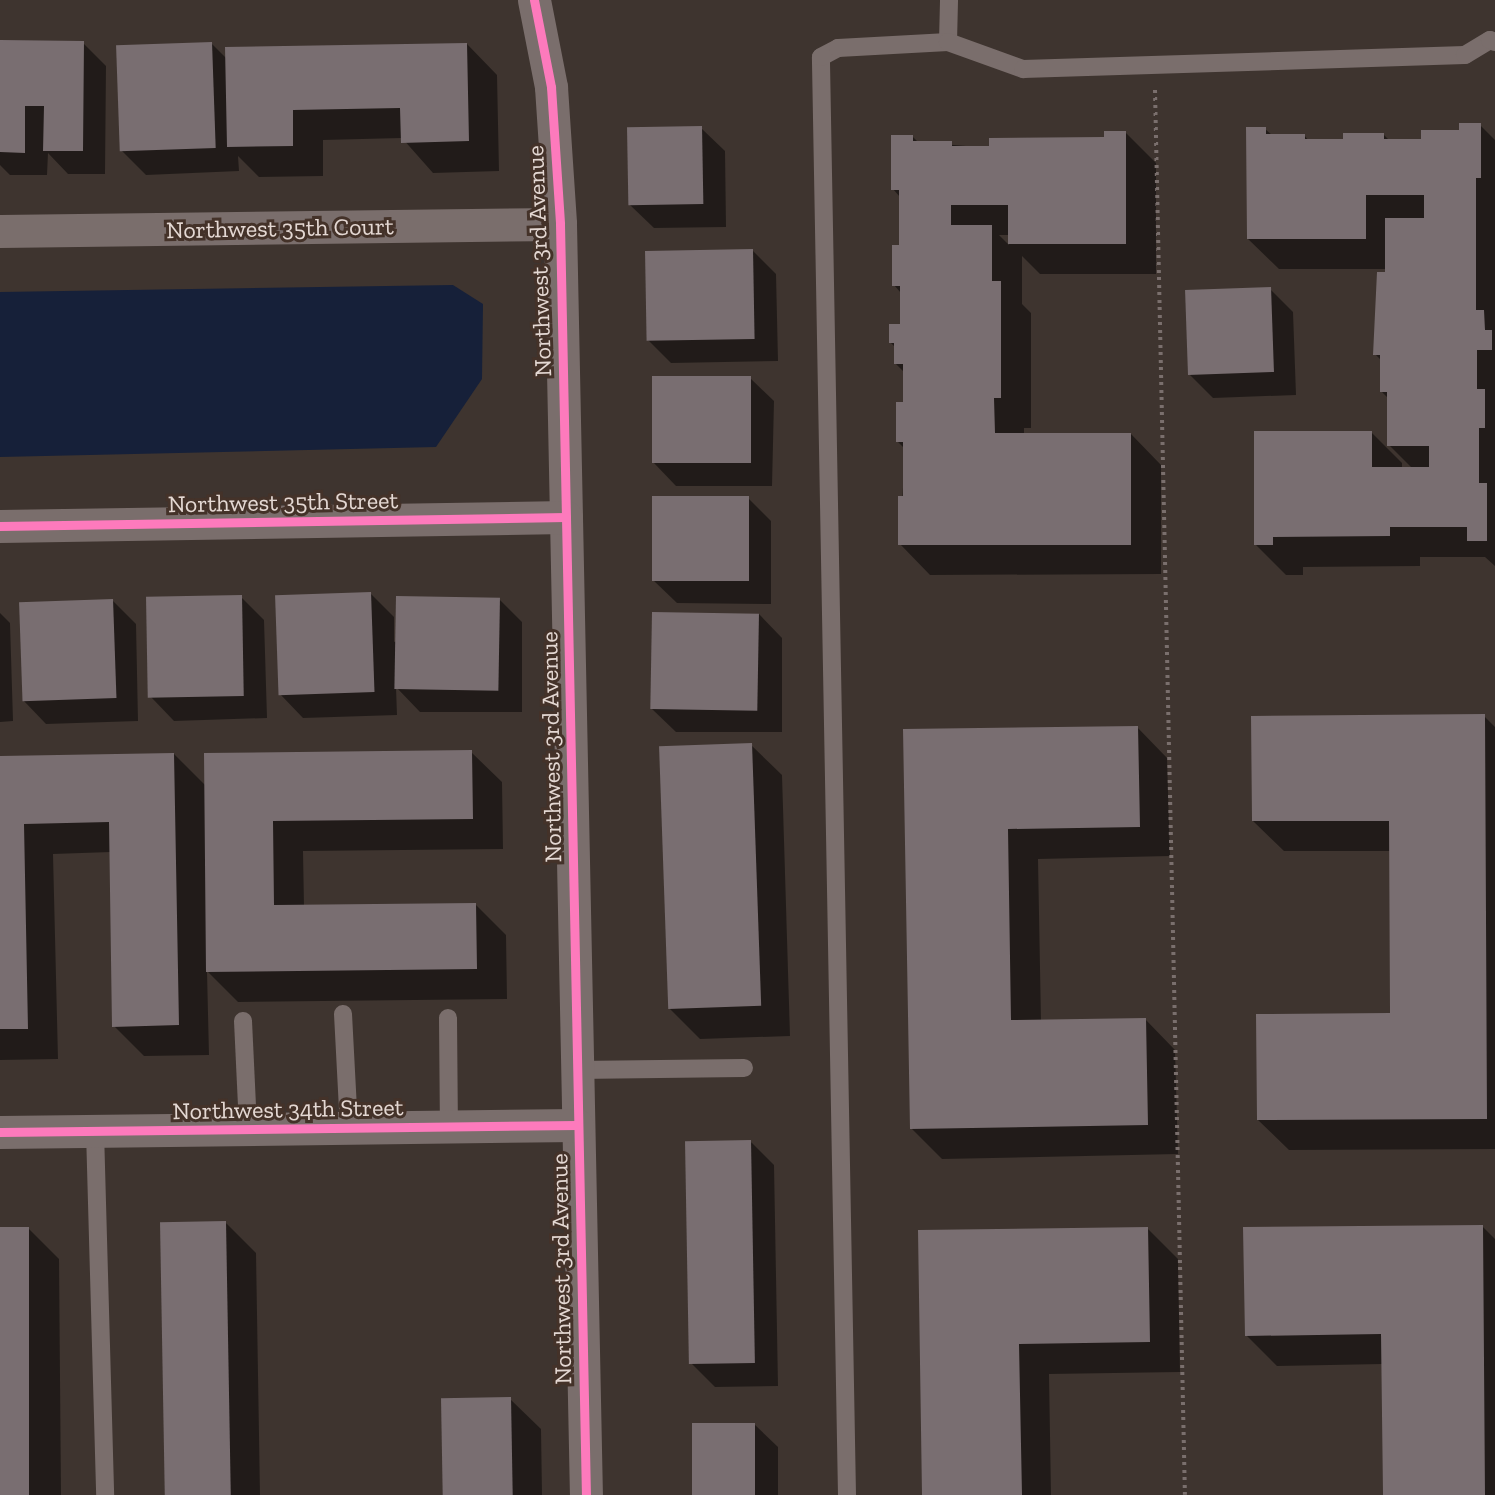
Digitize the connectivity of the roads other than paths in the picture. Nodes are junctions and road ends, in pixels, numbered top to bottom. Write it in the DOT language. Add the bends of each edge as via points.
graph roads {
  1 [pos="534,0"];
  2 [pos="949,0"];
  3 [pos="948,42"];
  4 [pos="1495,42"];
  5 [pos="560,224"];
  6 [pos="0,231"];
  7 [pos="566,517"];
  8 [pos="0,526"];
  9 [pos="343,1014"];
  10 [pos="448,1018"];
  11 [pos="243,1021"];
  12 [pos="744,1068"];
  13 [pos="576,1070"];
  14 [pos="577,1125"];
  15 [pos="449,1126"];
  16 [pos="349,1128"];
  17 [pos="248,1129"];
  18 [pos="95,1131"];
  19 [pos="0,1132"];
  20 [pos="105,1495"];
  21 [pos="586,1495"];
  22 [pos="847,1495"];
  1 -- 5 [label="street, Northwest 3rd Avenue" via="551,87"];
  2 -- 3 [label="lane"];
  3 -- 4 [label="lane" via="1023,69 1465,55 1490,40"];
  3 -- 22 [label="lane" via="837,48 821,57"];
  5 -- 6 [label="street, Northwest 35th Court"];
  5 -- 7 [label="street, Northwest 3rd Avenue"];
  7 -- 8 [label="street, Northwest 35th Street"];
  7 -- 13 [label="street, Northwest 3rd Avenue"];
  9 -- 16 [label="lane"];
  10 -- 15 [label="lane"];
  11 -- 17 [label="lane"];
  12 -- 13 [label="lane"];
  13 -- 14 [label="street, Northwest 3rd Avenue"];
  14 -- 15 [label="street, Northwest 34th Street"];
  14 -- 21 [label="street, Northwest 3rd Avenue"];
  15 -- 16 [label="street, Northwest 34th Street"];
  16 -- 17 [label="street, Northwest 34th Street"];
  17 -- 18 [label="street, Northwest 34th Street"];
  18 -- 19 [label="street, Northwest 34th Street"];
  18 -- 20 [label="lane"];
}
